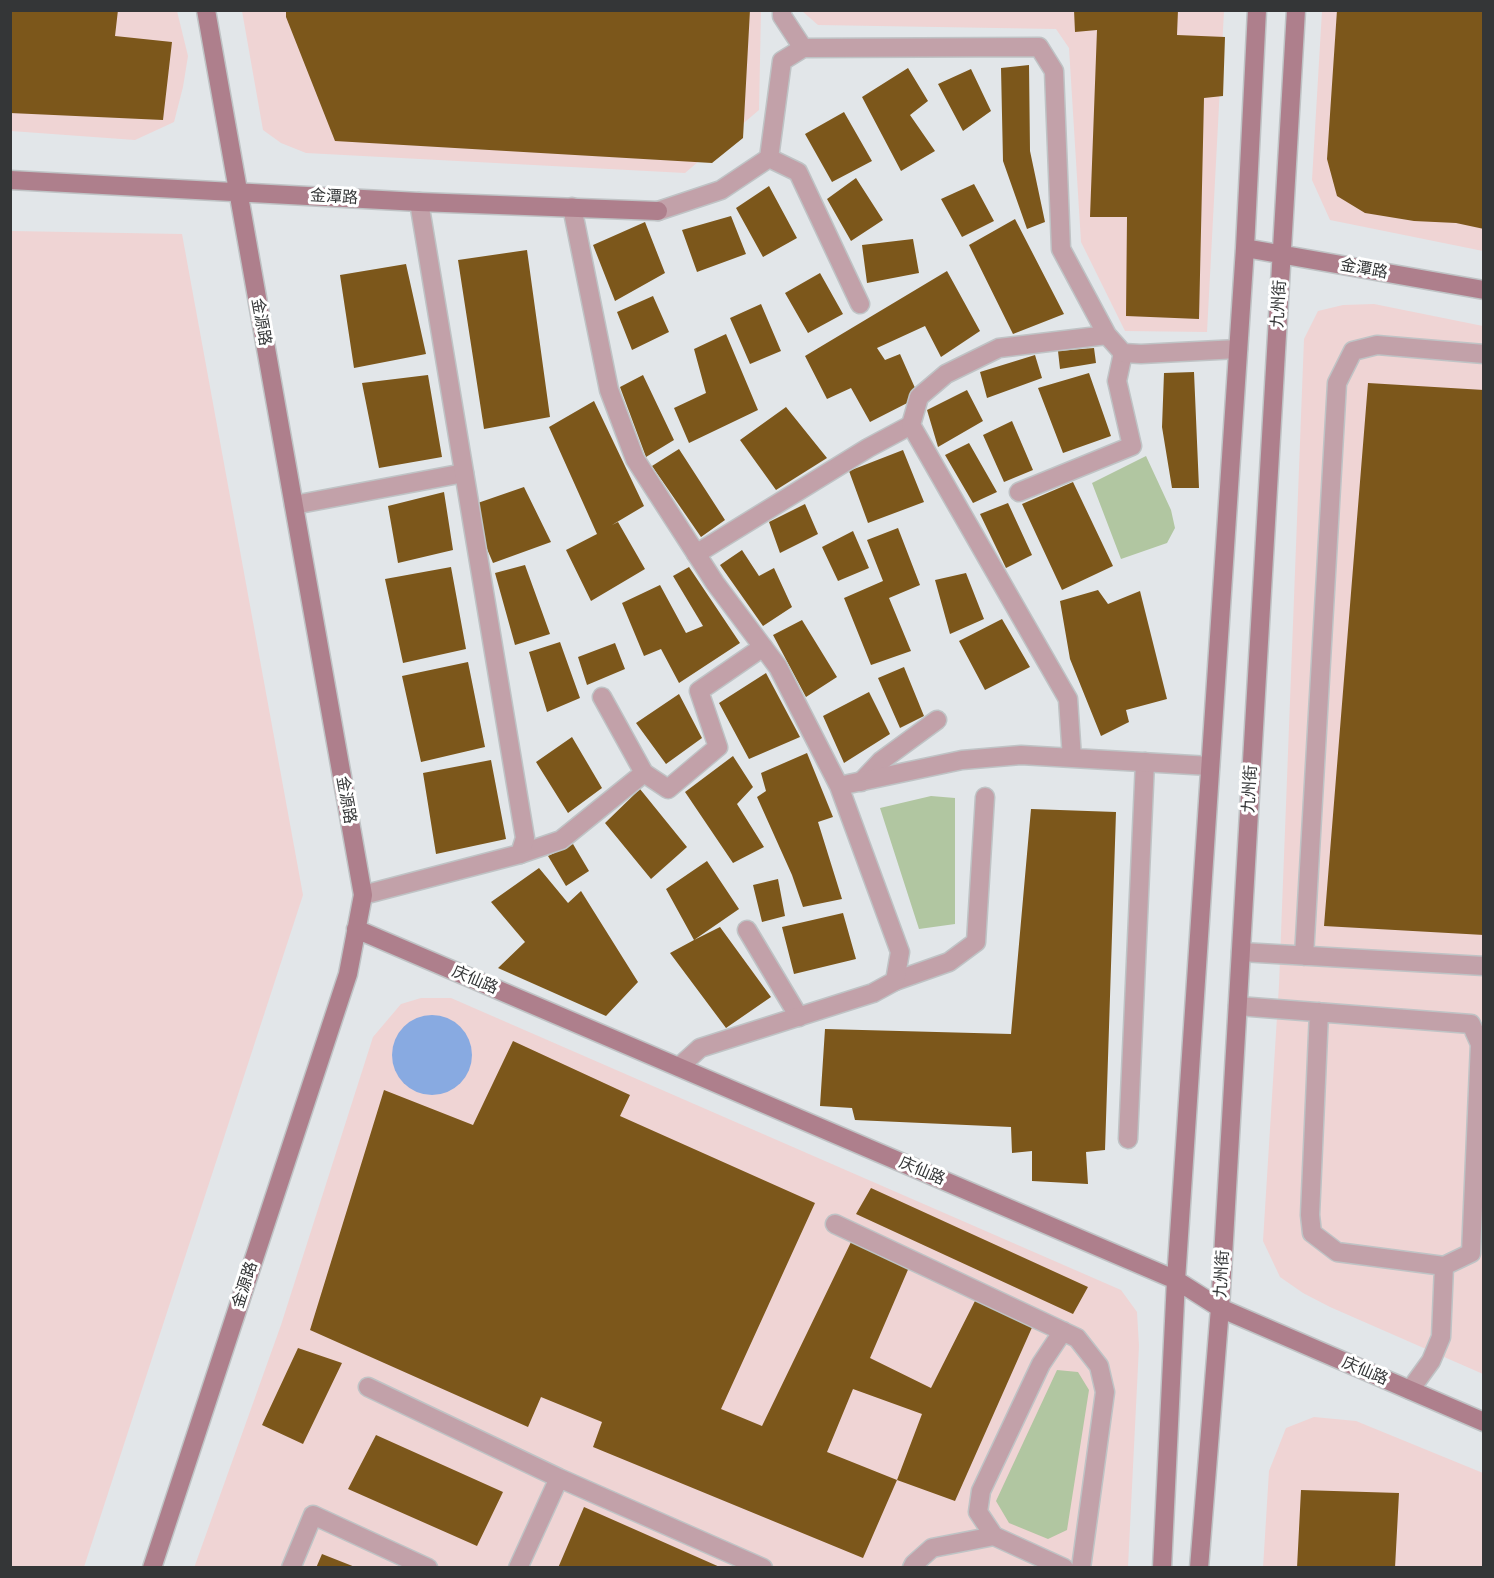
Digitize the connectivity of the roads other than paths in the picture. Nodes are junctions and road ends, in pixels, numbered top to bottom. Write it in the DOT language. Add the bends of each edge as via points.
graph roads {
  1 [pos="206,10"];
  2 [pos="782,10"];
  3 [pos="1257,10"];
  4 [pos="1296,10"];
  5 [pos="803,48"];
  6 [pos="769,158"];
  7 [pos="10,180"];
  8 [pos="238,192"];
  9 [pos="419,202"];
  10 [pos="572,207"];
  11 [pos="1245,248"];
  12 [pos="1282,254"];
  13 [pos="1484,290"];
  14 [pos="860,304"];
  15 [pos="1107,335"];
  16 [pos="1238,349"];
  17 [pos="1123,353"];
  18 [pos="1484,354"];
  19 [pos="911,425"];
  20 [pos="464,473"];
  21 [pos="1019,492"];
  22 [pos="294,505"];
  23 [pos="696,554"];
  24 [pos="763,647"];
  25 [pos="602,697"];
  26 [pos="937,720"];
  27 [pos="1071,758"];
  28 [pos="1145,762"];
  29 [pos="1210,766"];
  30 [pos="644,773"];
  31 [pos="861,782"];
  32 [pos="839,786"];
  33 [pos="985,797"];
  34 [pos="520,854"];
  35 [pos="363,896"];
  36 [pos="356,929"];
  37 [pos="747,930"];
  38 [pos="1241,952"];
  39 [pos="1304,956"];
  40 [pos="1484,966"];
  41 [pos="895,981"];
  42 [pos="1238,1006"];
  43 [pos="1319,1012"];
  44 [pos="799,1017"];
  45 [pos="679,1067"];
  46 [pos="1128,1139"];
  47 [pos="835,1224"];
  48 [pos="1444,1266"];
  49 [pos="1176,1280"];
  50 [pos="1220,1308"];
  51 [pos="1063,1331"];
  52 [pos="368,1387"];
  53 [pos="1410,1390"];
  54 [pos="1484,1422"];
  55 [pos="559,1478"];
  56 [pos="994,1536"];
  57 [pos="152,1568"];
  58 [pos="291,1568"];
  59 [pos="428,1568"];
  60 [pos="518,1568"];
  61 [pos="763,1568"];
  62 [pos="912,1568"];
  63 [pos="1064,1568"];
  64 [pos="1081,1568"];
  65 [pos="1162,1568"];
  66 [pos="1199,1568"];
  1 -- 8 [label="street, 金源路"];
  2 -- 5 [label="street"];
  3 -- 11 [label="street"];
  4 -- 12 [label="street, 九州街"];
  5 -- 6 [label="street" via="782,61"];
  5 -- 15 [label="street" via="1039,48 1054,71 1061,249"];
  6 -- 10 [label="street, 金潭路" via="721,190 658,211"];
  6 -- 14 [label="street" via="798,172"];
  7 -- 8 [label="street, 金潭路"];
  8 -- 9 [label="street, 金潭路"];
  8 -- 22 [label="street, 金源路"];
  9 -- 10 [label="street, 金潭路"];
  9 -- 20 [label="street"];
  10 -- 23 [label="street" via="609,390 635,459"];
  11 -- 12 [label="street, 金潭路"];
  11 -- 16 [label="street"];
  12 -- 13 [label="street, 金潭路"];
  12 -- 38 [label="street, 九州街"];
  15 -- 17 [label="street"];
  15 -- 19 [label="street" via="999,348 946,374 919,397"];
  16 -- 17 [label="street"];
  16 -- 29 [label="street"];
  17 -- 21 [label="street" via="1117,381 1132,446"];
  18 -- 39 [label="street" via="1377,345 1353,351 1337,382"];
  19 -- 23 [label="street"];
  19 -- 27 [label="street" via="1068,699"];
  20 -- 22 [label="street"];
  20 -- 34 [label="street" via="525,838"];
  22 -- 35 [label="street, 金源路"];
  23 -- 24 [label="street"];
  24 -- 30 [label="street" via="699,691 718,747 668,789"];
  24 -- 32 [label="street" via="778,667"];
  25 -- 30 [label="street"];
  26 -- 31 [label="street" via="881,761"];
  27 -- 28 [label="street"];
  27 -- 31 [label="street" via="1021,755 962,760"];
  28 -- 29 [label="street"];
  28 -- 46 [label="street"];
  29 -- 49 [label="street"];
  30 -- 34 [label="street" via="561,840"];
  31 -- 32 [label="street"];
  32 -- 41 [label="street" via="900,952"];
  33 -- 41 [label="street" via="976,942 949,962"];
  34 -- 35 [label="street"];
  35 -- 36 [label="street, 金源路"];
  36 -- 45 [label="street, 庆仙路"];
  36 -- 57 [label="street, 金源路" via="348,974"];
  37 -- 44 [label="street"];
  38 -- 39 [label="street"];
  38 -- 42 [label="street, 九州街"];
  39 -- 40 [label="street"];
  41 -- 44 [label="street" via="873,993"];
  42 -- 43 [label="street"];
  42 -- 50 [label="street, 九州街"];
  43 -- 48 [label="street" via="1312,1233 1338,1252"];
  43 -- 48 [label="street" via="1471,1024 1480,1044 1471,1253"];
  44 -- 45 [label="street" via="700,1048"];
  45 -- 49 [label="street, 庆仙路"];
  47 -- 51 [label="street"];
  48 -- 53 [label="street" via="1441,1337 1431,1361"];
  49 -- 50 [label="street, 庆仙路"];
  49 -- 65 [label="street"];
  50 -- 53 [label="street, 庆仙路"];
  50 -- 66 [label="street, 九州街"];
  51 -- 56 [label="street" via="1041,1364 981,1491 978,1512"];
  51 -- 64 [label="street" via="1077,1338 1099,1366 1105,1392"];
  52 -- 55 [label="street"];
  53 -- 54 [label="street, 庆仙路"];
  55 -- 60 [label="street"];
  55 -- 61 [label="street"];
  56 -- 62 [label="street" via="932,1548"];
  56 -- 63 [label="street"];
  58 -- 59 [label="street" via="313,1515"];
}
